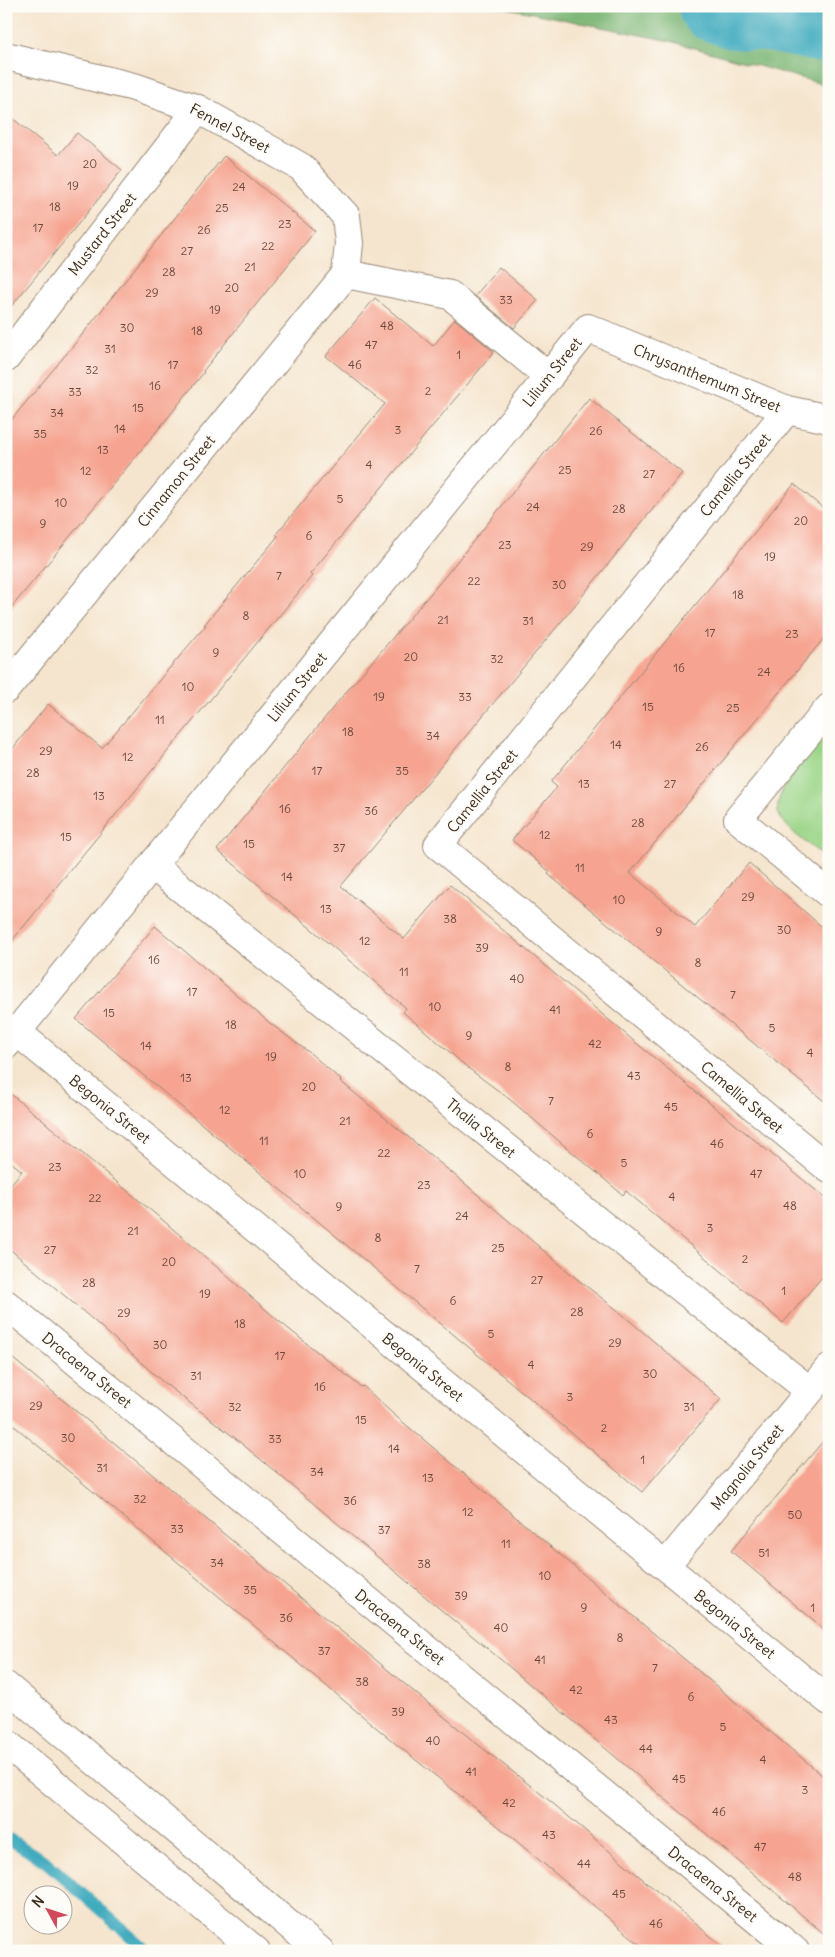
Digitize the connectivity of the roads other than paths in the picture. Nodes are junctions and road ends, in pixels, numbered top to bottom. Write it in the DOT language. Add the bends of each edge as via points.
graph roads {
  1 [pos="9,60"];
  2 [pos="198,110"];
  3 [pos="346,274"];
  4 [pos="588,328"];
  5 [pos="6,358"];
  6 [pos="548,376"];
  7 [pos="787,410"];
  8 [pos="829,420"];
  9 [pos="6,689"];
  10 [pos="829,708"];
  11 [pos="152,865"];
  12 [pos="829,894"];
  13 [pos="11,1039"];
  14 [pos="829,1169"];
  15 [pos="6,1304"];
  16 [pos="829,1368"];
  17 [pos="810,1391"];
  18 [pos="665,1566"];
  19 [pos="6,1686"];
  20 [pos="828,1700"];
  21 [pos="6,1743"];
  22 [pos="256,1951"];
  23 [pos="320,1951"];
  24 [pos="794,1951"];
  1 -- 2 [label="street, Fennel Street" via="134,87"];
  2 -- 3 [label="street, Fennel Street" via="302,167 346,216 349,243"];
  2 -- 5 [label="street, Mustard Street"];
  3 -- 6 [label="street" via="450,295"];
  3 -- 9 [label="street, Cinnamon Street"];
  4 -- 6 [label="street, Lilium Street"];
  4 -- 7 [label="street, Chrysanthemum Street"];
  6 -- 11 [label="street, Lilium Street"];
  7 -- 8 [label="street, Chrysanthemum Street"];
  7 -- 14 [label="street, Camellia Street" via="438,845"];
  10 -- 12 [label="street" via="738,819"];
  11 -- 13 [label="street, Lilium Street"];
  11 -- 17 [label="street, Thalia Street"];
  13 -- 18 [label="street, Begonia Street"];
  15 -- 24 [label="street, Dracaena Street"];
  16 -- 17 [label="street, Magnolia Street"];
  17 -- 18 [label="street, Magnolia Street"];
  18 -- 20 [label="street, Begonia Street"];
  19 -- 23 [label="street"];
  21 -- 22 [label="street"];
}
